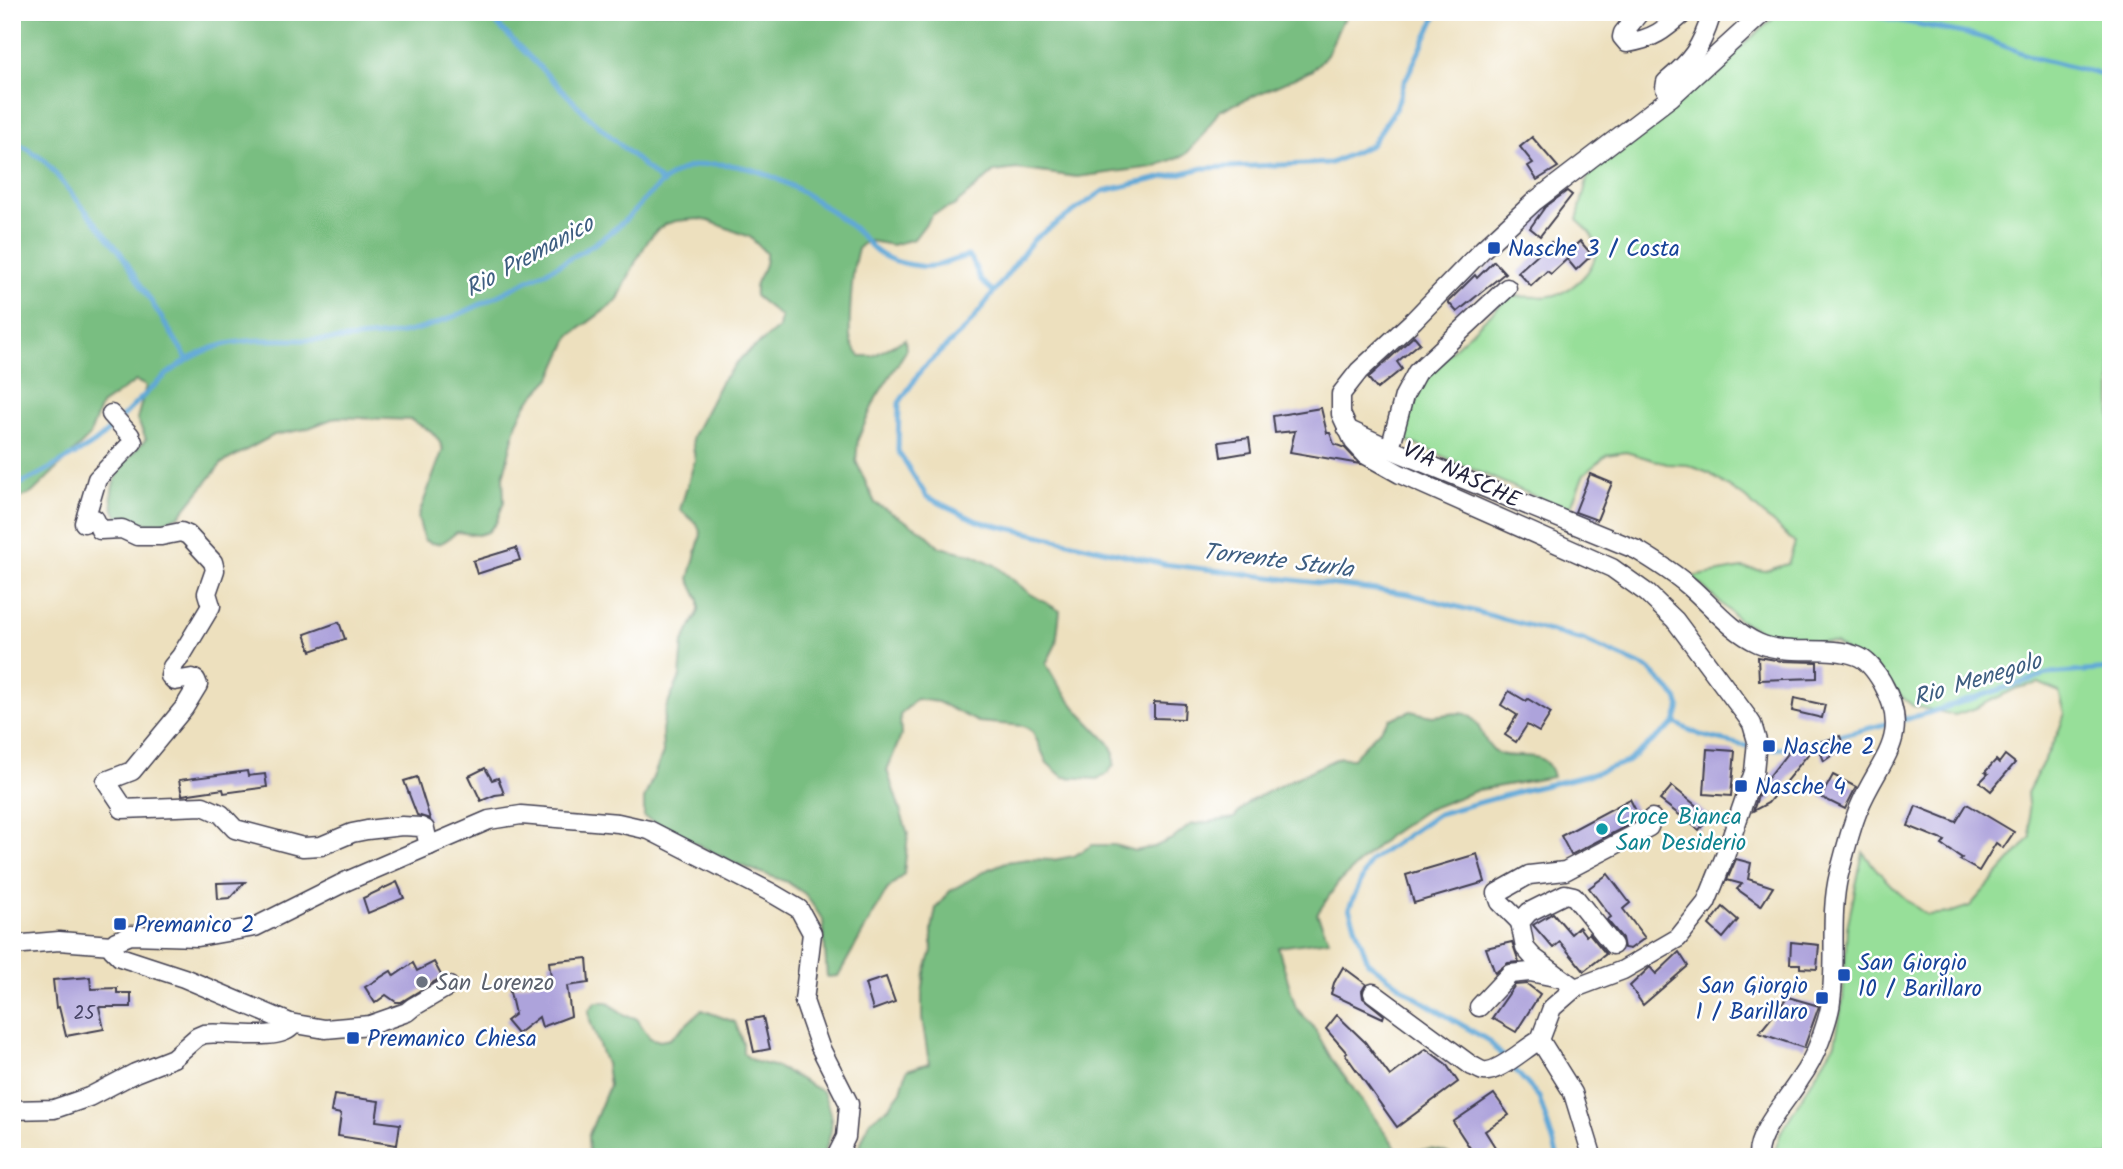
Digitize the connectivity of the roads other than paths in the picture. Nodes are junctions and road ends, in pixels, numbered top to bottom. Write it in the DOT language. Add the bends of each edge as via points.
graph roads {
  1 [pos="1640,12"];
  2 [pos="1685,12"];
  3 [pos="1709,12"];
  4 [pos="1765,12"];
  5 [pos="1671,97"];
  6 [pos="1507,288"];
  7 [pos="111,414"];
  8 [pos="1348,429"];
  9 [pos="1390,449"];
  10 [pos="1652,818"];
  11 [pos="429,846"];
  12 [pos="1520,922"];
  13 [pos="112,945"];
  14 [pos="1613,945"];
  15 [pos="12,946"];
  16 [pos="1568,984"];
  17 [pos="449,986"];
  18 [pos="1373,993"];
  19 [pos="1479,1007"];
  20 [pos="290,1023"];
  21 [pos="1534,1043"];
  22 [pos="12,1110"];
  23 [pos="836,1157"];
  24 [pos="1589,1157"];
  25 [pos="1758,1157"];
  1 -- 2 [label="street" via="1623,33 1627,43 1647,40"];
  3 -- 5 [label="street" via="1703,41 1666,82"];
  4 -- 5 [label="street, VIA NASCHE"];
  5 -- 8 [label="street, VIA NASCHE" via="1535,201 1347,383 1341,394 1341,414"];
  6 -- 9 [label="street" via="1417,372 1404,396"];
  7 -- 11 [label="street" via="133,442 97,478 84,523 95,519 100,530 122,529 137,536 181,532 213,562 215,570 207,593 211,606 170,676 175,681 192,678 198,685 132,771 106,781 122,809 203,806 221,814 235,830 303,847 321,846 367,830 421,827"];
  8 -- 9 [label="street"];
  8 -- 16 [label="street, VIA NASCHE" via="1367,455 1400,474 1630,580 1675,620 1755,731 1756,762 1706,903 1678,938 1623,970"];
  9 -- 25 [label="street" via="1637,550 1689,585 1736,629 1759,643 1785,650 1838,651 1865,659 1888,693 1896,719 1893,740 1858,809 1838,877 1831,1002 1819,1043 1772,1119"];
  10 -- 12 [label="street" via="1648,827 1565,871 1529,875 1497,893"];
  11 -- 13 [label="street" via="255,927 198,937 131,935"];
  11 -- 23 [label="street" via="489,820 521,815 618,823 649,830 799,909 812,933 804,1001 820,1047 849,1104 846,1137"];
  12 -- 14 [label="street" via="1529,912 1565,894 1574,896"];
  12 -- 16 [label="street" via="1525,948"];
  13 -- 15 [label="street" via="59,941"];
  13 -- 20 [label="street" via="120,957 184,978"];
  16 -- 19 [label="street" via="1530,972 1510,974"];
  16 -- 21 [label="street, VIA NASCHE"];
  17 -- 20 [label="street" via="407,1012 370,1025 325,1029"];
  18 -- 21 [label="street" via="1483,1071 1495,1070"];
  20 -- 22 [label="street" via="284,1033 204,1034 173,1058 89,1097 54,1109"];
  21 -- 24 [label="street" via="1573,1093"];
}
